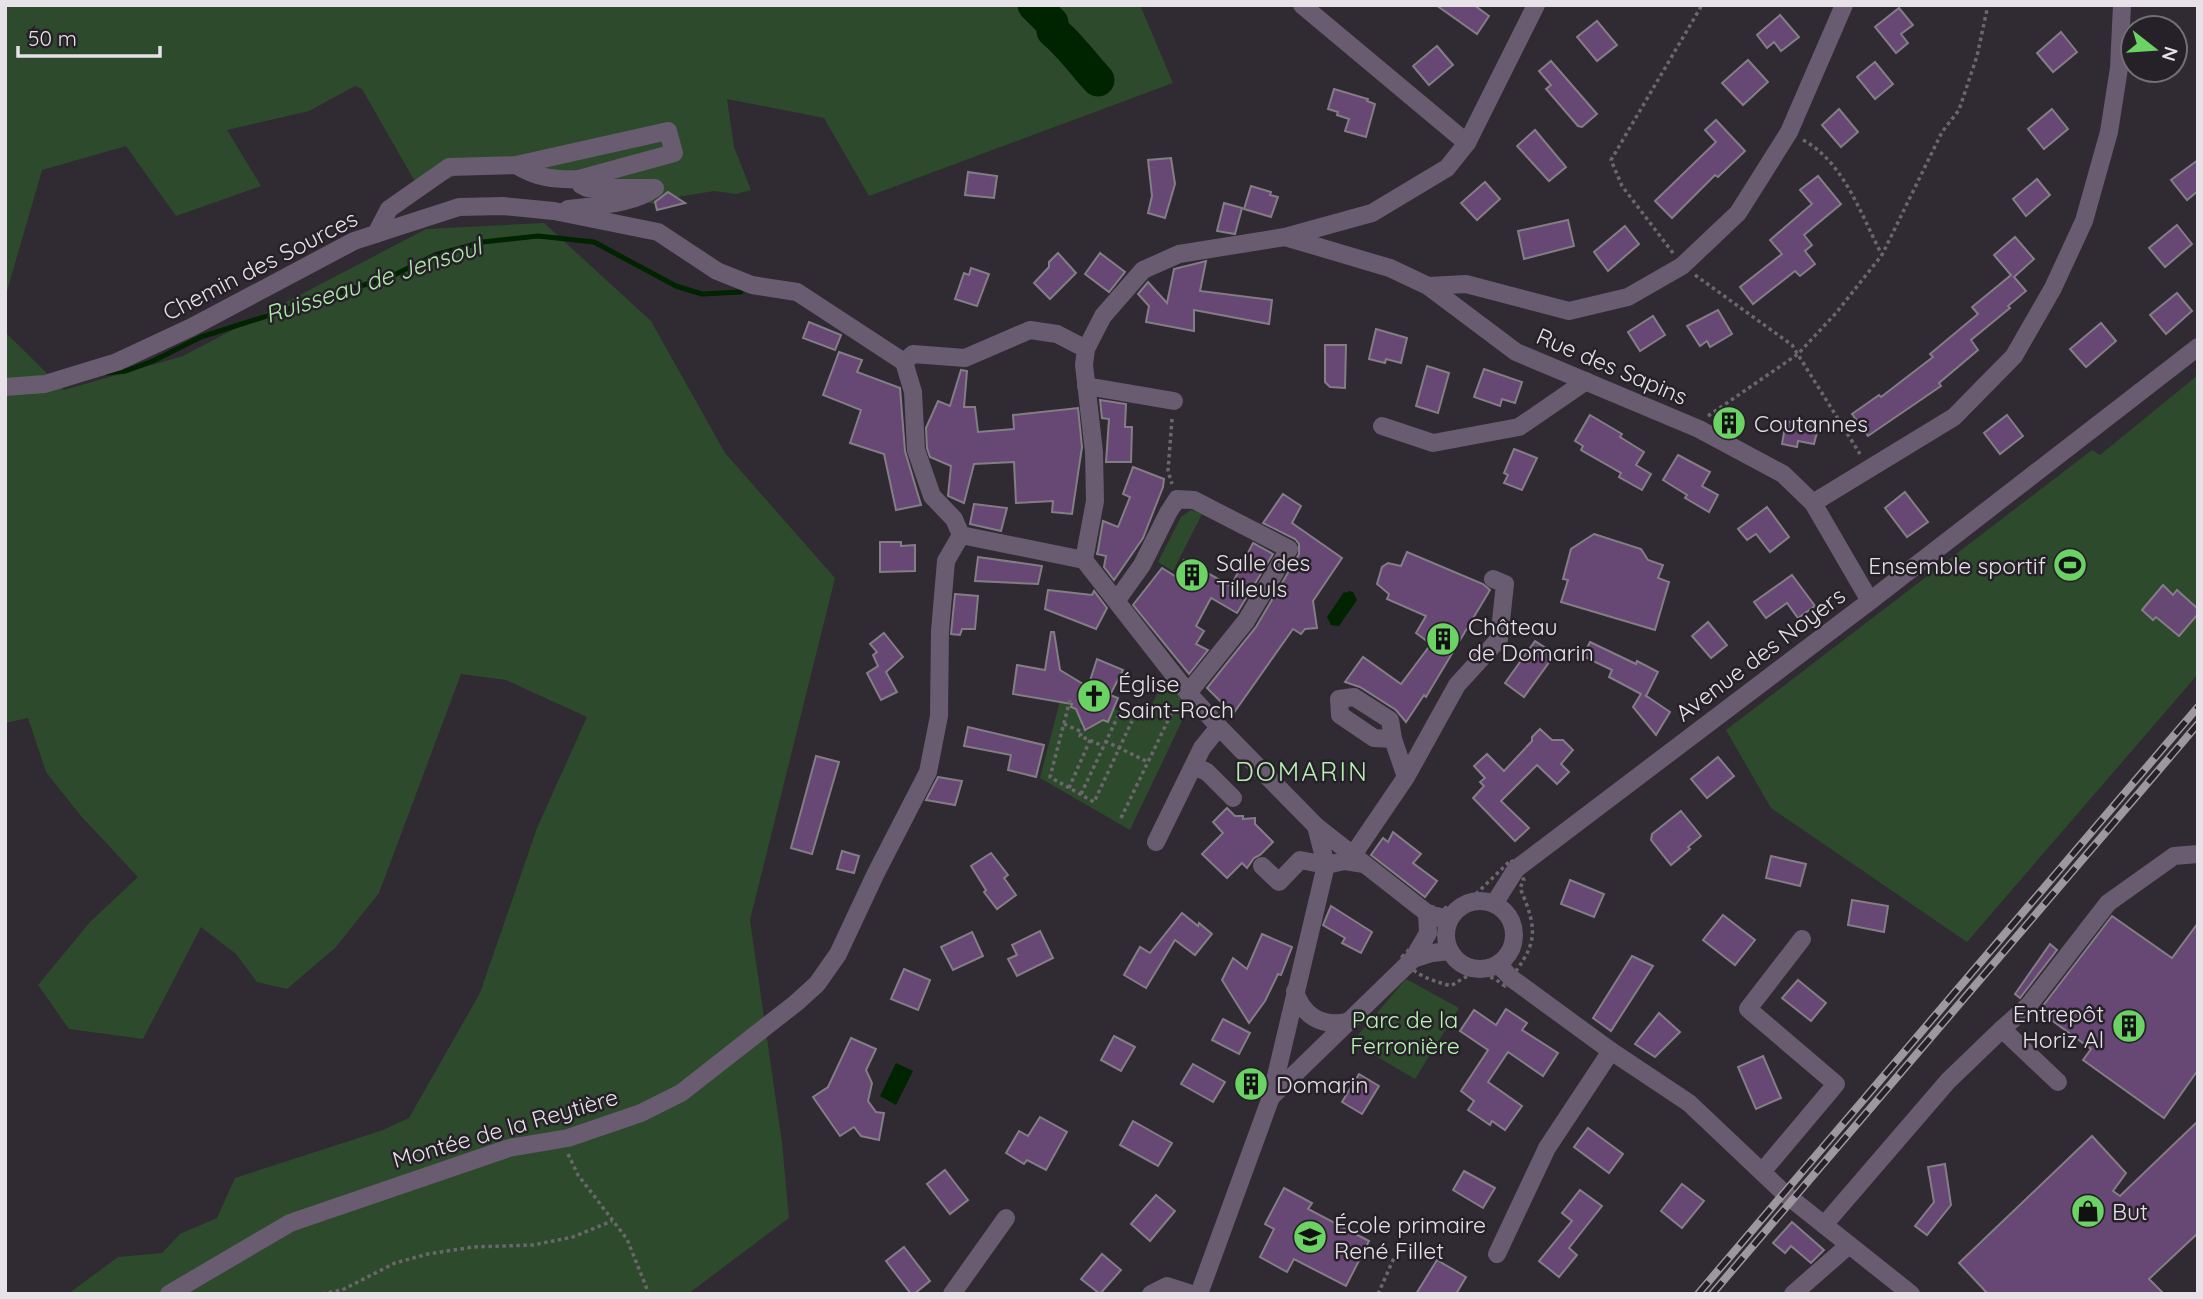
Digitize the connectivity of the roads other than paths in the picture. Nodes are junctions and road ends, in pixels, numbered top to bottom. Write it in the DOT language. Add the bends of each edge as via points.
graph roads {
  1 [pos="1302,5"];
  2 [pos="1536,5"];
  3 [pos="1844,5"];
  4 [pos="2122,5"];
  5 [pos="1467,143"];
  6 [pos="516,165"];
  7 [pos="579,179"];
  8 [pos="554,211"];
  9 [pos="376,234"];
  10 [pos="1285,237"];
  11 [pos="1428,286"];
  12 [pos="2198,347"];
  13 [pos="1086,349"];
  14 [pos="904,362"];
  15 [pos="1586,381"];
  16 [pos="1086,386"];
  17 [pos="5,387"];
  18 [pos="1174,401"];
  19 [pos="1382,426"];
  20 [pos="1813,503"];
  21 [pos="961,535"];
  22 [pos="1084,560"];
  23 [pos="1493,579"];
  24 [pos="1116,600"];
  25 [pos="1870,601"];
  26 [pos="1183,697"];
  27 [pos="1219,727"];
  28 [pos="1393,739"];
  29 [pos="1194,766"];
  30 [pos="1406,777"];
  31 [pos="1233,798"];
  32 [pos="1316,826"];
  33 [pos="1156,842"];
  34 [pos="2198,854"];
  35 [pos="1359,859"];
  36 [pos="1326,865"];
  37 [pos="1262,866"];
  38 [pos="1494,904"];
  39 [pos="1426,913"];
  40 [pos="1452,915"];
  41 [pos="1802,939"];
  42 [pos="1450,951"];
  43 [pos="1410,962"];
  44 [pos="1498,964"];
  45 [pos="1295,991"];
  46 [pos="1346,1022"];
  47 [pos="2002,1030"];
  48 [pos="1612,1051"];
  49 [pos="2058,1082"];
  50 [pos="1271,1097"];
  51 [pos="1762,1172"];
  52 [pos="1006,1218"];
  53 [pos="1824,1225"];
  54 [pos="1849,1245"];
  55 [pos="1497,1254"];
  56 [pos="169,1294"];
  57 [pos="952,1294"];
  58 [pos="1151,1294"];
  59 [pos="1192,1294"];
  60 [pos="1199,1294"];
  61 [pos="1793,1294"];
  62 [pos="1911,1294"];
  1 -- 5 [label="street"];
  2 -- 5 [label="street"];
  3 -- 11 [label="street" via="1788,132 1738,213 1682,266 1628,297 1569,311 1466,284"];
  4 -- 20 [label="street" via="2109,132 2084,221 2014,356 1954,417"];
  5 -- 10 [label="street" via="1447,168 1372,213"];
  6 -- 7 [label="street" via="553,180"];
  6 -- 7 [label="street" via="668,131 674,153"];
  6 -- 9 [label="street" via="449,167 389,208"];
  7 -- 8 [label="street" via="587,188 655,188 628,200"];
  8 -- 9 [label="street, Chemin des Sources" via="459,208"];
  8 -- 14 [label="street, Chemin des Sources" via="658,232 717,271 752,285 797,292"];
  9 -- 17 [label="street, Chemin des Sources" via="117,362 45,384"];
  10 -- 11 [label="street, Rue des Sapins" via="1390,268"];
  10 -- 13 [label="street" via="1179,254 1143,270 1103,316"];
  11 -- 15 [label="street, Rue des Sapins" via="1516,352"];
  12 -- 25 [label="street, Avenue des Noyers"];
  13 -- 14 [label="street" via="1057,334 1030,330 965,358 913,354"];
  13 -- 16 [label="street"];
  14 -- 21 [label="street" via="913,392 916,450 932,496 954,519"];
  15 -- 19 [label="street" via="1519,427 1433,443"];
  15 -- 20 [label="street, Rue des Sapins" via="1699,429 1783,474"];
  16 -- 18 [label="street"];
  16 -- 22 [label="street" via="1095,501"];
  20 -- 25 [label="street, Rue des Sapins"];
  21 -- 22 [label="street"];
  21 -- 56 [label="street, Montée de la Reytière" via="946,561 939,716 928,772 838,954 817,984 681,1093 641,1113 568,1138 509,1148 290,1223"];
  22 -- 24 [label="street"];
  23 -- 30 [label="street" via="1505,584 1499,639 1457,685"];
  24 -- 26 [label="street"];
  24 -- 26 [label="street" via="1142,565 1177,499 1194,500 1289,549 1246,621"];
  25 -- 38 [label="street, Avenue des Noyers" via="1516,869"];
  26 -- 27 [label="street"];
  27 -- 29 [label="street"];
  27 -- 32 [label="street"];
  28 -- 30 [label="street"];
  29 -- 31 [label="street" via="1208,772"];
  29 -- 33 [label="street"];
  30 -- 35 [label="street"];
  32 -- 35 [label="street"];
  32 -- 36 [label="street"];
  34 -- 47 [label="street" via="2174,856 2108,903 2029,1004"];
  35 -- 36 [label="street"];
  35 -- 39 [label="street"];
  36 -- 37 [label="street" via="1300,860 1279,882"];
  36 -- 45 [label="street"];
  38 -- 40 [label="street" via="1479,901"];
  38 -- 44 [label="street" via="1506,913 1514,940"];
  39 -- 40 [label="street" via="1440,918"];
  39 -- 43 [label="street" via="1428,933"];
  40 -- 42 [label="street" via="1446,933"];
  41 -- 51 [label="street" via="1748,1009 1836,1084"];
  42 -- 43 [label="street"];
  42 -- 44 [label="street" via="1458,962 1471,968"];
  43 -- 46 [label="street"];
  44 -- 48 [label="street"];
  45 -- 46 [label="street" via="1299,1006 1312,1018 1334,1025"];
  45 -- 50 [label="street"];
  46 -- 50 [label="street"];
  47 -- 49 [label="street"];
  47 -- 53 [label="street" via="1948,1081"];
  48 -- 51 [label="street" via="1689,1103"];
  48 -- 55 [label="street" via="1547,1148"];
  50 -- 60 [label="street"];
  51 -- 53 [label="street"];
  52 -- 57 [label="street"];
  53 -- 54 [label="street"];
  54 -- 61 [label="street"];
  54 -- 62 [label="street"];
  58 -- 59 [label="street" via="1167,1286"];
}
